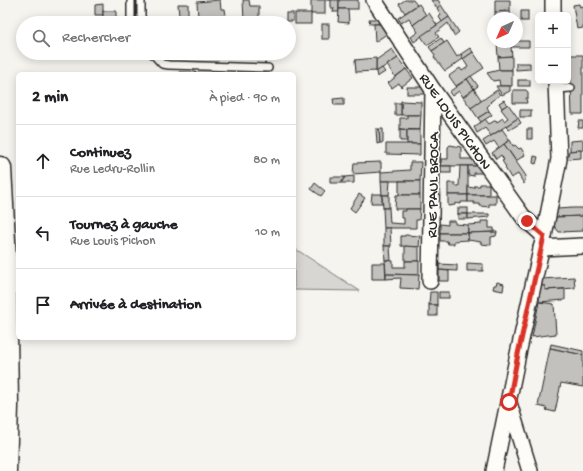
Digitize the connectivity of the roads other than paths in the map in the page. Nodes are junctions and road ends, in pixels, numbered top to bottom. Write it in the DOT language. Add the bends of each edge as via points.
graph roads {
  1 [pos="131,0"];
  2 [pos="141,0"];
  3 [pos="374,0"];
  4 [pos="131,16"];
  5 [pos="141,16"];
  6 [pos="158,60"];
  7 [pos="268,68"];
  8 [pos="561,86"];
  9 [pos="433,90"];
  10 [pos="0,168"];
  11 [pos="542,242"];
  12 [pos="583,246"];
  13 [pos="430,281"];
  14 [pos="509,402"];
  15 [pos="5,471"];
  16 [pos="494,471"];
  17 [pos="530,471"];
  1 -- 4 [label="lane"];
  2 -- 5 [label="lane"];
  3 -- 9 [label="street, RUE LOUIS PICHON"];
  6 -- 7 [label="lane" via="168,65"];
  8 -- 11 [label="street" via="559,159"];
  9 -- 11 [label="street, RUE LOUIS PICHON"];
  9 -- 13 [label="street, RUE PAUL BROCA"];
  10 -- 15 [label="highway" via="6,259"];
  11 -- 12 [label="street"];
  11 -- 14 [label="street"];
  14 -- 16 [label="street"];
  14 -- 17 [label="street"];
}
